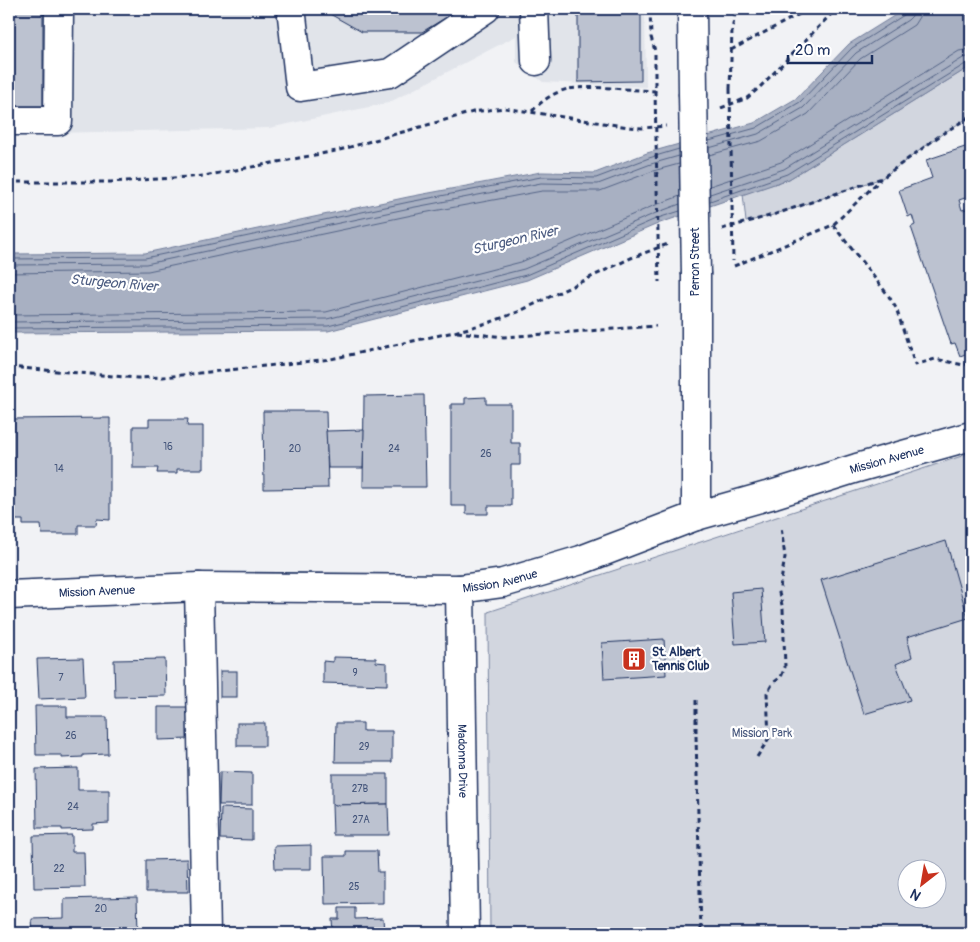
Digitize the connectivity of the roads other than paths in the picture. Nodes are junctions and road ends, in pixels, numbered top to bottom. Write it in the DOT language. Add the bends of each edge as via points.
graph roads {
  1 [pos="59,9"];
  2 [pos="485,9"];
  3 [pos="534,9"];
  4 [pos="692,9"];
  5 [pos="292,16"];
  6 [pos="536,61"];
  7 [pos="9,121"];
  8 [pos="971,436"];
  9 [pos="696,516"];
  10 [pos="199,588"];
  11 [pos="460,588"];
  12 [pos="9,595"];
  13 [pos="206,933"];
  14 [pos="465,933"];
  1 -- 7 [label="street" via="58,121"];
  2 -- 5 [label="street" via="390,73 300,88"];
  3 -- 6 [label="street"];
  4 -- 9 [label="street, Perron Street, bridge"];
  8 -- 9 [label="street, Mission Avenue"];
  9 -- 11 [label="street, Mission Avenue" via="581,560 502,582"];
  10 -- 11 [label="street, Mission Avenue"];
  10 -- 12 [label="street, Mission Avenue"];
  10 -- 13 [label="street"];
  11 -- 14 [label="street, Madonna Drive"];
}
